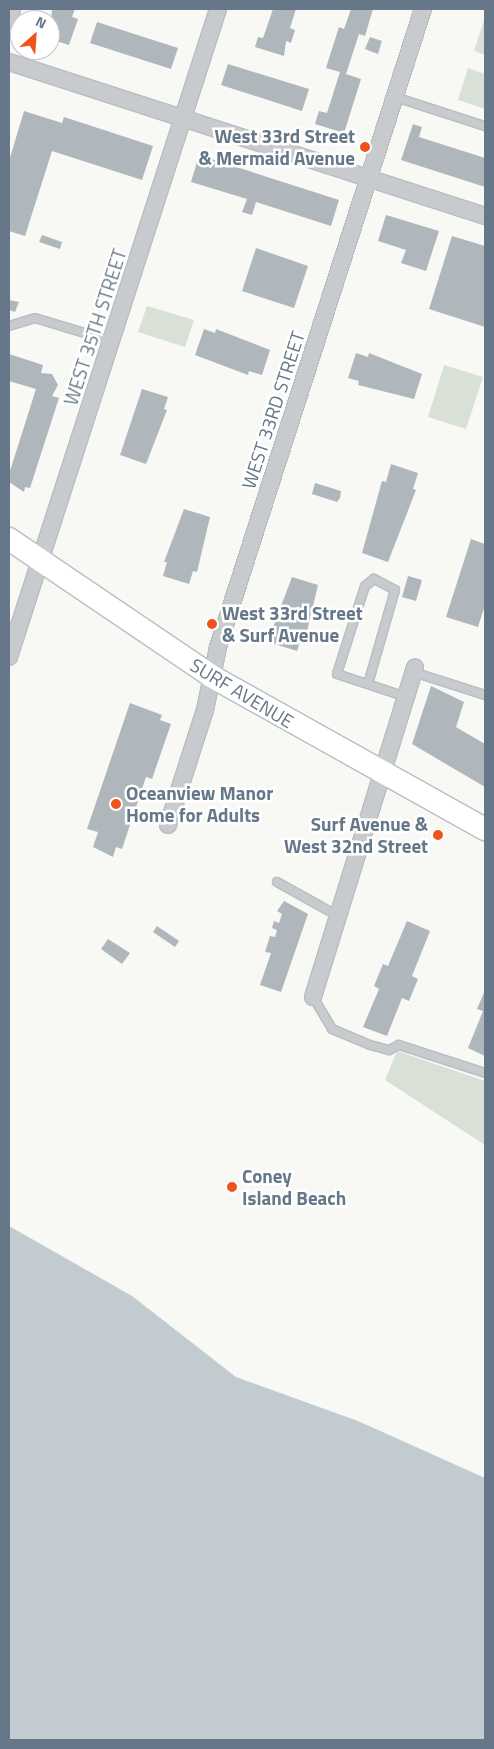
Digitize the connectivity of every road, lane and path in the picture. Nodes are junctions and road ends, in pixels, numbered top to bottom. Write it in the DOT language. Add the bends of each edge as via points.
graph roads {
  1 [pos="12,9"];
  2 [pos="218,9"];
  3 [pos="423,9"];
  4 [pos="9,20"];
  5 [pos="9,62"];
  6 [pos="395,97"];
  7 [pos="183,118"];
  8 [pos="485,126"];
  9 [pos="368,179"];
  10 [pos="485,216"];
  11 [pos="9,326"];
  12 [pos="112,341"];
  13 [pos="9,539"];
  14 [pos="40,562"];
  15 [pos="9,657"];
  16 [pos="414,670"];
  17 [pos="211,676"];
  18 [pos="368,684"];
  19 [pos="485,695"];
  20 [pos="406,697"];
  21 [pos="383,776"];
  22 [pos="168,825"];
  23 [pos="485,829"];
  24 [pos="277,882"];
  25 [pos="338,916"];
  26 [pos="313,997"];
  27 [pos="485,1073"];
  1 -- 4 [label="street"];
  2 -- 7 [label="street, WEST 35TH STREET"];
  3 -- 6 [label="street, WEST 33RD STREET"];
  5 -- 7 [label="street"];
  6 -- 8 [label="lane"];
  6 -- 9 [label="street, WEST 33RD STREET"];
  7 -- 9 [label="street"];
  7 -- 12 [label="street, WEST 35TH STREET"];
  9 -- 10 [label="street"];
  9 -- 17 [label="street, WEST 33RD STREET"];
  11 -- 12 [label="lane" via="35,318"];
  12 -- 14 [label="street, WEST 35TH STREET"];
  13 -- 14 [label="main road, SURF AVENUE"];
  14 -- 15 [label="street, WEST 35TH STREET"];
  14 -- 17 [label="main road, SURF AVENUE"];
  16 -- 19 [label="lane"];
  16 -- 20 [label="street"];
  17 -- 21 [label="main road, SURF AVENUE"];
  17 -- 22 [label="street, WEST 33RD STREET"];
  18 -- 18 [label="lane" via="337,674 365,586 374,579 395,590"];
  18 -- 20 [label="lane"];
  20 -- 21 [label="street"];
  21 -- 23 [label="main road, SURF AVENUE"];
  21 -- 25 [label="street"];
  24 -- 25 [label="lane"];
  25 -- 26 [label="street"];
  26 -- 27 [label="lane" via="332,1029 370,1045 389,1050 399,1045"];
}
